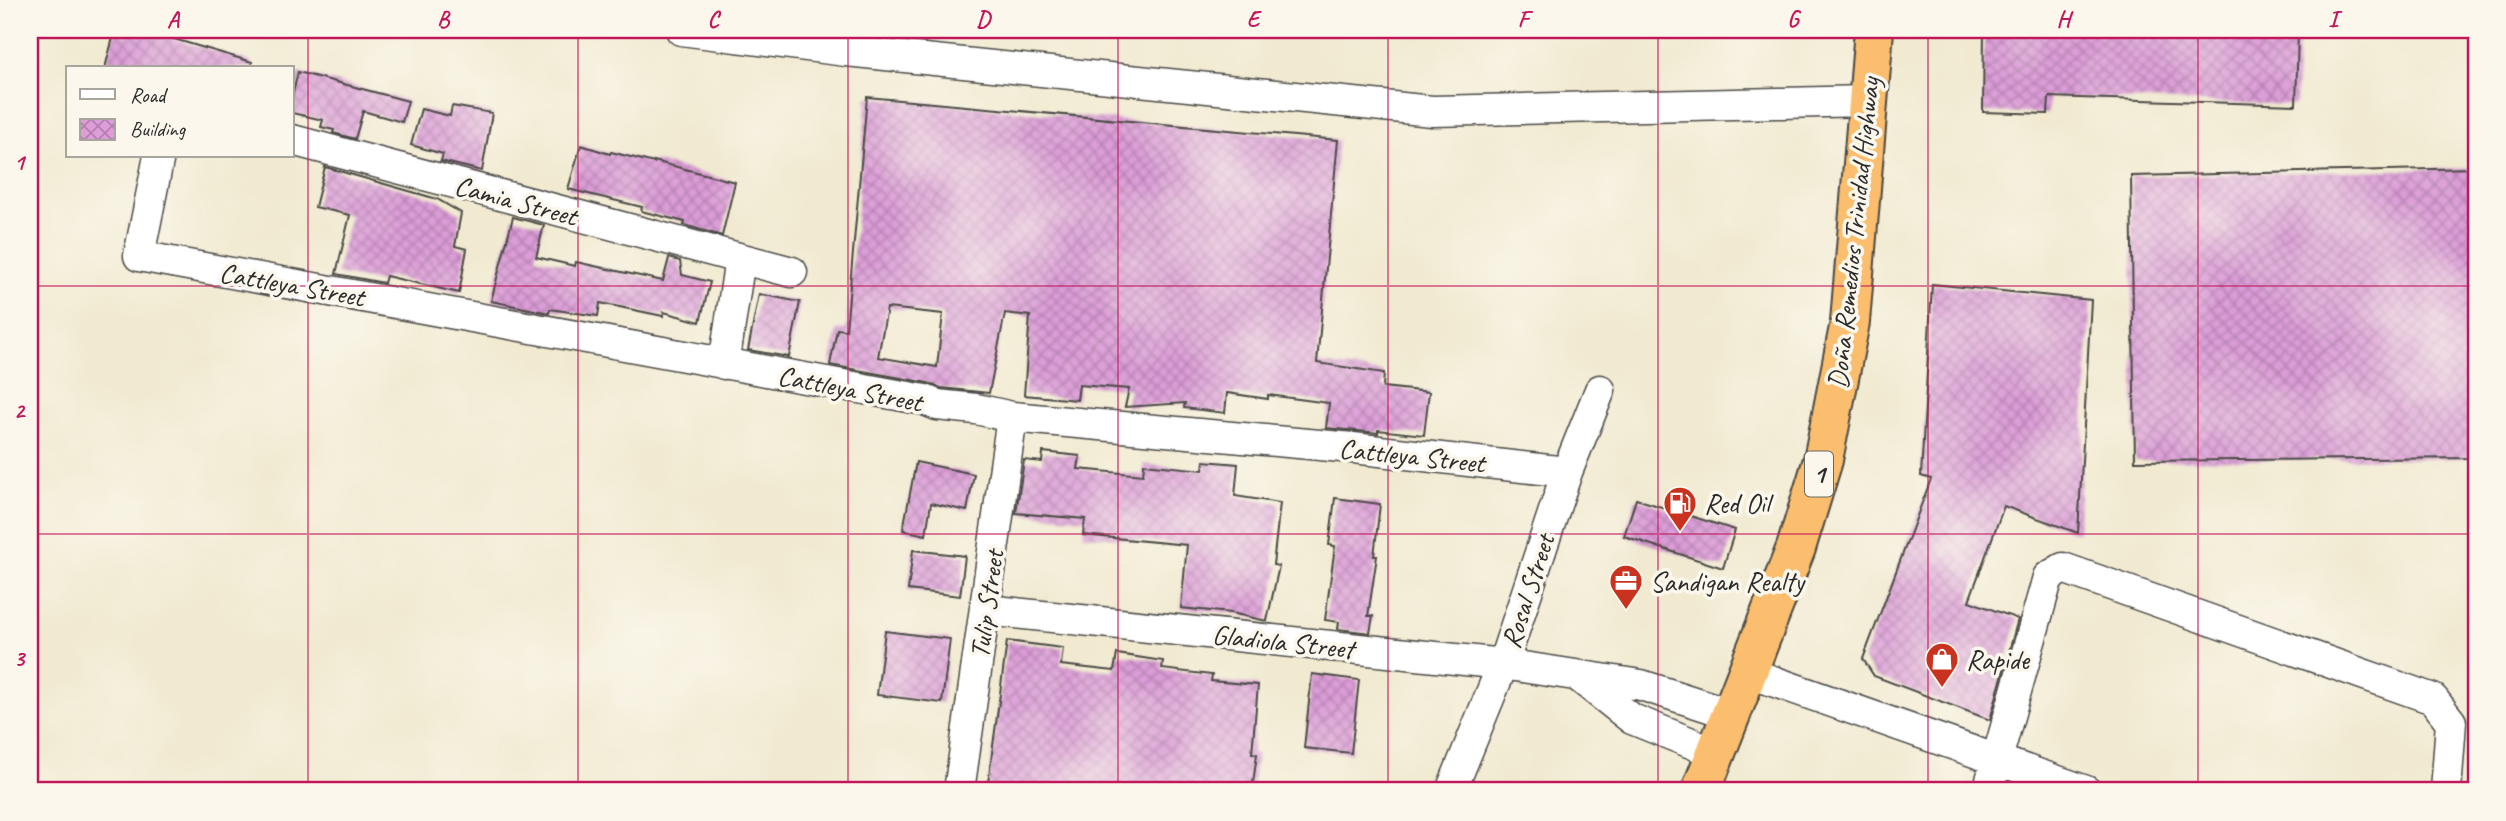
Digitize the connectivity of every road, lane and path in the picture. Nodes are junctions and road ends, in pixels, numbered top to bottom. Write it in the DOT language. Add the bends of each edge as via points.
graph roads {
  1 [pos="681,30"];
  2 [pos="1874,30"];
  3 [pos="1868,101"];
  4 [pos="294,141"];
  5 [pos="159,158"];
  6 [pos="740,260"];
  7 [pos="792,272"];
  8 [pos="724,363"];
  9 [pos="1600,390"];
  10 [pos="1012,417"];
  11 [pos="1567,472"];
  12 [pos="986,610"];
  13 [pos="1503,664"];
  14 [pos="1747,672"];
  15 [pos="1578,677"];
  16 [pos="1731,714"];
  17 [pos="1716,753"];
  18 [pos="1997,760"];
  19 [pos="959,791"];
  20 [pos="1451,791"];
  21 [pos="1701,791"];
  22 [pos="1988,791"];
  23 [pos="2085,791"];
  24 [pos="2446,791"];
  1 -- 3 [label="street" via="1432,111"];
  2 -- 3 [label="highway, Doña Remedios Trinidad Highway / 1"];
  3 -- 14 [label="highway, Doña Remedios Trinidad Highway / 1" via="1850,322 1824,460"];
  4 -- 6 [label="street, Camia Street"];
  5 -- 8 [label="street, Cattleya Street" via="139,256"];
  6 -- 7 [label="street, Camia Street"];
  6 -- 8 [label="street"];
  8 -- 10 [label="street, Cattleya Street"];
  9 -- 11 [label="street, Rosal Street"];
  10 -- 11 [label="street, Cattleya Street"];
  10 -- 12 [label="street, Tulip Street"];
  11 -- 13 [label="street, Rosal Street"];
  12 -- 13 [label="street, Gladiola Street"];
  12 -- 19 [label="street, Tulip Street"];
  13 -- 15 [label="street, Gladiola Street"];
  13 -- 20 [label="street, Rosal Street"];
  14 -- 16 [label="highway, Doña Remedios Trinidad Highway / 1"];
  14 -- 18 [label="street"];
  15 -- 16 [label="street, Gladiola Street" via="1642,685"];
  15 -- 17 [label="street, Gladiola Street" via="1632,719"];
  16 -- 17 [label="highway, Doña Remedios Trinidad Highway / 1"];
  17 -- 21 [label="highway, Doña Remedios Trinidad Highway / 1"];
  18 -- 22 [label="street"];
  18 -- 23 [label="street"];
  18 -- 24 [label="street" via="2048,577 2063,568 2433,699 2451,722"];
}
